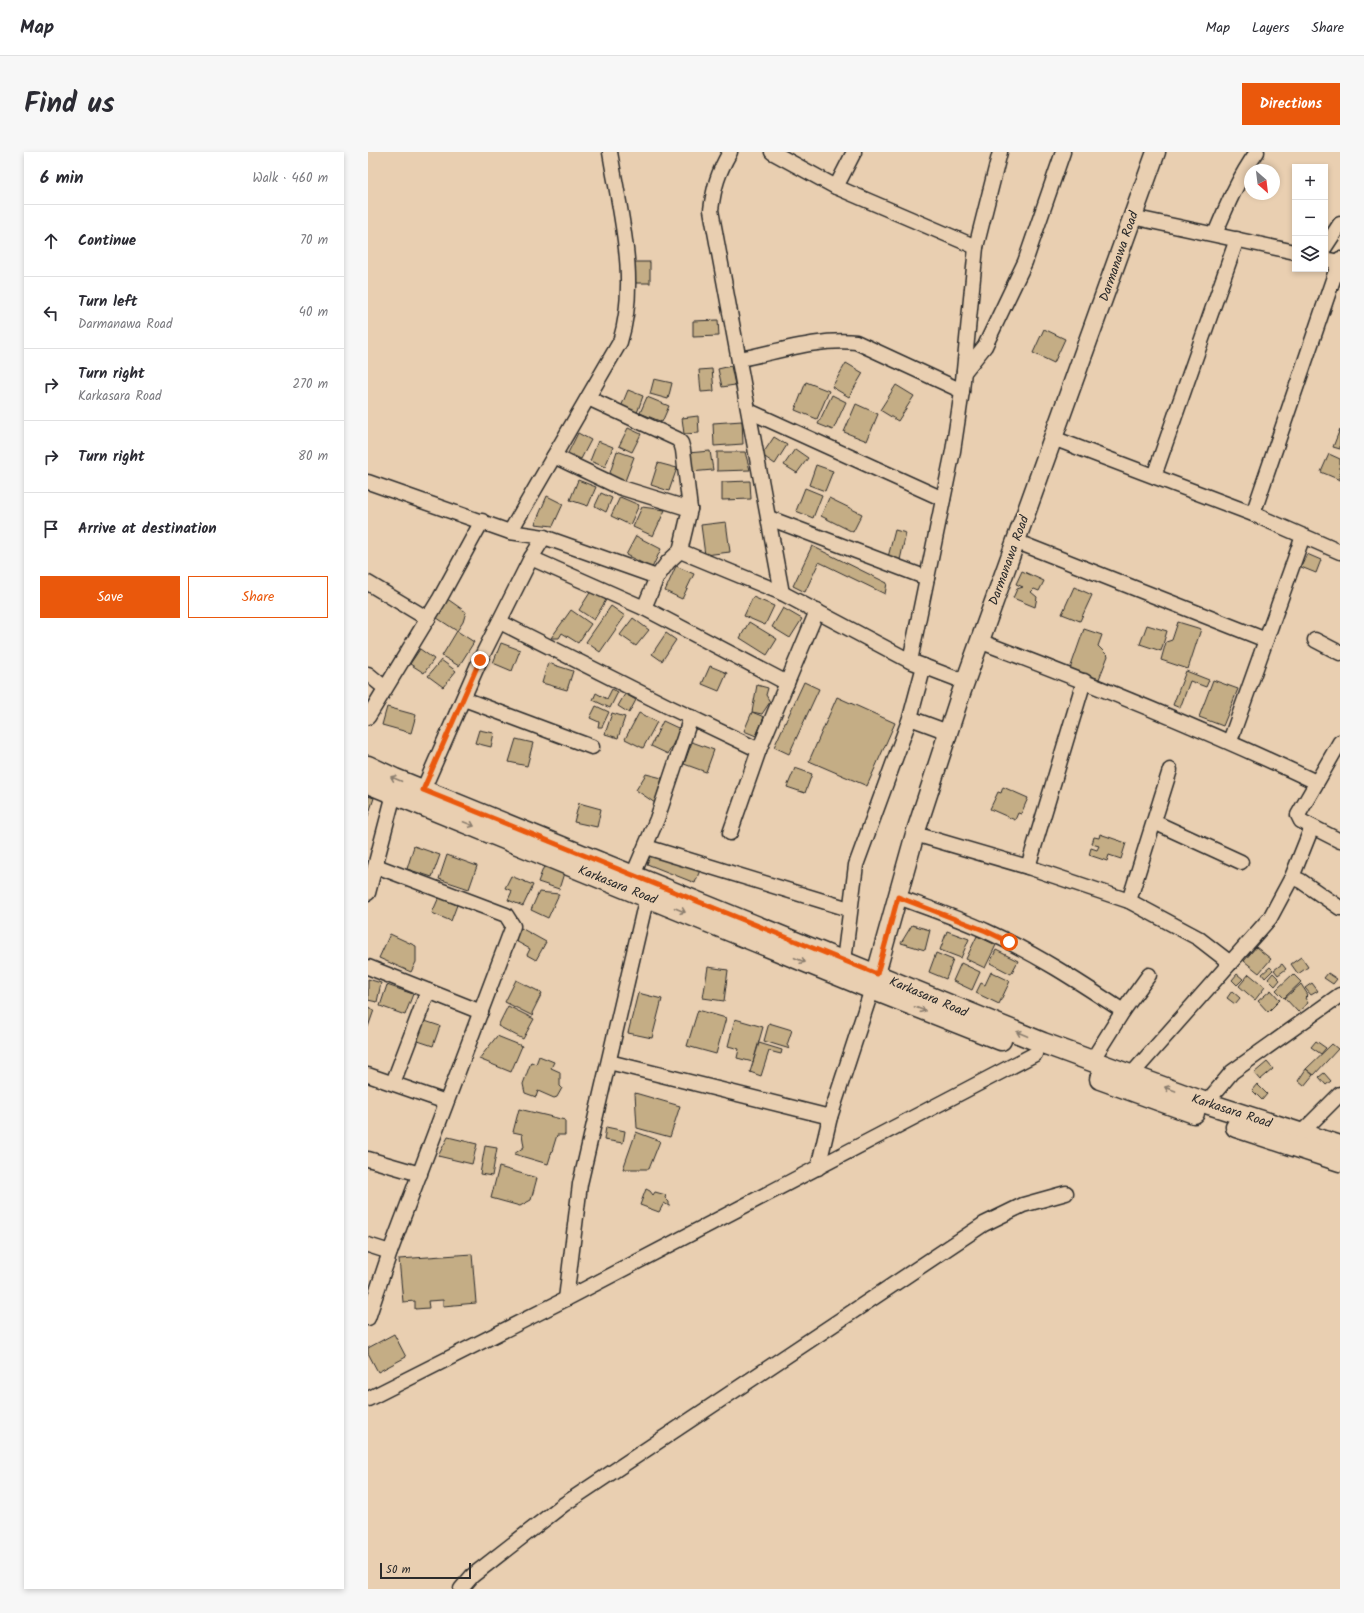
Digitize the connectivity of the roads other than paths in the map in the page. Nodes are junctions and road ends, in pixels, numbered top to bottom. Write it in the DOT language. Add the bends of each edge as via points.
graph roads {
  1 [pos="610,152"];
  2 [pos="730,152"];
  3 [pos="772,152"];
  4 [pos="854,152"];
  5 [pos="1000,152"];
  6 [pos="1063,152"];
  7 [pos="1156,152"];
  8 [pos="1257,152"];
  9 [pos="836,187"];
  10 [pos="1132,217"];
  11 [pos="1340,224"];
  12 [pos="1215,234"];
  13 [pos="1237,239"];
  14 [pos="1328,242"];
  15 [pos="976,247"];
  16 [pos="1292,251"];
  17 [pos="1335,260"];
  18 [pos="740,359"];
  19 [pos="964,372"];
  20 [pos="962,391"];
  21 [pos="588,398"];
  22 [pos="749,411"];
  23 [pos="1053,438"];
  24 [pos="554,456"];
  25 [pos="1154,476"];
  26 [pos="368,482"];
  27 [pos="943,499"];
  28 [pos="690,509"];
  29 [pos="1253,514"];
  30 [pos="769,518"];
  31 [pos="482,521"];
  32 [pos="510,532"];
  33 [pos="1303,536"];
  34 [pos="544,537"];
  35 [pos="1015,541"];
  36 [pos="680,551"];
  37 [pos="1340,552"];
  38 [pos="531,558"];
  39 [pos="657,577"];
  40 [pos="927,578"];
  41 [pos="368,582"];
  42 [pos="782,593"];
  43 [pos="644,608"];
  44 [pos="817,612"];
  45 [pos="428,619"];
  46 [pos="500,622"];
  47 [pos="1266,640"];
  48 [pos="1315,640"];
  49 [pos="979,641"];
  50 [pos="1340,653"];
  51 [pos="910,661"];
  52 [pos="924,666"];
  53 [pos="368,674"];
  54 [pos="1084,681"];
  55 [pos="965,682"];
  56 [pos="787,683"];
  57 [pos="385,688"];
  58 [pos="464,698"];
  59 [pos="368,717"];
  60 [pos="692,717"];
  61 [pos="910,718"];
  62 [pos="948,732"];
  63 [pos="1230,741"];
  64 [pos="1340,742"];
  65 [pos="592,747"];
  66 [pos="759,750"];
  67 [pos="368,766"];
  68 [pos="1170,770"];
  69 [pos="368,782"];
  70 [pos="1316,782"];
  71 [pos="423,790"];
  72 [pos="394,794"];
  73 [pos="449,809"];
  74 [pos="1154,822"];
  75 [pos="1312,826"];
  76 [pos="730,833"];
  77 [pos="915,834"];
  78 [pos="1340,841"];
  79 [pos="646,846"];
  80 [pos="1241,862"];
  81 [pos="376,866"];
  82 [pos="1028,867"];
  83 [pos="633,875"];
  84 [pos="1292,878"];
  85 [pos="368,893"];
  86 [pos="647,896"];
  87 [pos="898,897"];
  88 [pos="1129,901"];
  89 [pos="1340,908"];
  90 [pos="849,909"];
  91 [pos="844,960"];
  92 [pos="1230,962"];
  93 [pos="368,967"];
  94 [pos="1149,976"];
  95 [pos="874,982"];
  96 [pos="428,991"];
  97 [pos="1340,996"];
  98 [pos="1123,1011"];
  99 [pos="481,1012"];
  100 [pos="1035,1054"];
  101 [pos="609,1062"];
  102 [pos="1091,1062"];
  103 [pos="368,1075"];
  104 [pos="1131,1075"];
  105 [pos="393,1083"];
  106 [pos="1340,1094"];
  107 [pos="446,1102"];
  108 [pos="1206,1102"];
  109 [pos="830,1117"];
  110 [pos="1301,1133"];
  111 [pos="1340,1146"];
  112 [pos="368,1159"];
  113 [pos="1340,1161"];
  114 [pos="818,1168"];
  115 [pos="420,1174"];
  116 [pos="1066,1193"];
  117 [pos="368,1245"];
  118 [pos="390,1252"];
  119 [pos="566,1299"];
  120 [pos="368,1318"];
  121 [pos="368,1399"];
  122 [pos="461,1589"];
  1 -- 21 [label="street" via="626,253 625,324 620,342"];
  2 -- 18 [label="street" via="714,186 711,210"];
  3 -- 9 [label="street"];
  4 -- 9 [label="street"];
  5 -- 15 [label="street"];
  6 -- 19 [label="street" via="1025,262 985,346"];
  7 -- 10 [label="street, Darmanawa Road"];
  8 -- 12 [label="street" via="1228,201"];
  9 -- 15 [label="street"];
  10 -- 12 [label="street"];
  10 -- 23 [label="street, Darmanawa Road"];
  11 -- 14 [label="street"];
  12 -- 13 [label="street"];
  13 -- 16 [label="street"];
  13 -- 25 [label="street"];
  15 -- 19 [label="street"];
  17 -- 29 [label="street"];
  18 -- 20 [label="street" via="821,343 856,342"];
  18 -- 22 [label="street"];
  19 -- 20 [label="street"];
  20 -- 27 [label="street"];
  21 -- 24 [label="street"];
  21 -- 28 [label="street" via="681,443"];
  22 -- 27 [label="street"];
  22 -- 30 [label="street"];
  23 -- 25 [label="street"];
  23 -- 35 [label="street, Darmanawa Road"];
  24 -- 28 [label="street" via="618,486"];
  24 -- 32 [label="street"];
  25 -- 29 [label="street"];
  26 -- 31 [label="street"];
  27 -- 40 [label="street"];
  28 -- 36 [label="street"];
  29 -- 33 [label="street"];
  30 -- 40 [label="street"];
  30 -- 42 [label="street"];
  31 -- 32 [label="street"];
  31 -- 45 [label="street"];
  32 -- 34 [label="street"];
  33 -- 37 [label="street"];
  33 -- 47 [label="street"];
  34 -- 38 [label="street"];
  34 -- 39 [label="street"];
  35 -- 47 [label="street"];
  35 -- 49 [label="street, Darmanawa Road"];
  36 -- 39 [label="street"];
  36 -- 42 [label="street"];
  38 -- 43 [label="street"];
  38 -- 46 [label="street"];
  39 -- 43 [label="street"];
  40 -- 51 [label="street"];
  41 -- 45 [label="street"];
  42 -- 44 [label="street"];
  43 -- 56 [label="street"];
  44 -- 51 [label="street"];
  44 -- 56 [label="street"];
  45 -- 57 [label="street"];
  46 -- 58 [label="street"];
  46 -- 60 [label="street"];
  47 -- 63 [label="street"];
  48 -- 50 [label="street"];
  49 -- 54 [label="street"];
  49 -- 55 [label="street, Darmanawa Road"];
  51 -- 52 [label="street"];
  52 -- 55 [label="street"];
  52 -- 61 [label="street"];
  53 -- 57 [label="street"];
  54 -- 63 [label="street"];
  54 -- 82 [label="street"];
  55 -- 62 [label="street, Darmanawa Road"];
  56 -- 66 [label="street"];
  57 -- 59 [label="street"];
  58 -- 65 [label="street"];
  58 -- 71 [label="street"];
  60 -- 66 [label="street"];
  60 -- 79 [label="street"];
  61 -- 62 [label="street"];
  61 -- 90 [label="street" via="856,865"];
  62 -- 77 [label="street, Darmanawa Road"];
  63 -- 70 [label="street"];
  64 -- 70 [label="street"];
  66 -- 76 [label="street"];
  71 -- 67 [label="main road, Karkasara Road, one-way"];
  68 -- 74 [label="street"];
  69 -- 72 [label="main road, Karkasara Road"];
  70 -- 75 [label="street" via="1298,815 1301,821"];
  71 -- 73 [label="main road, Karkasara Road"];
  72 -- 73 [label="main road, Karkasara Road"];
  72 -- 81 [label="street"];
  73 -- 83 [label="main road, Karkasara Road"];
  73 -- 86 [label="main road, Karkasara Road, one-way"];
  74 -- 80 [label="street"];
  74 -- 88 [label="street"];
  75 -- 78 [label="street"];
  75 -- 84 [label="street"];
  77 -- 82 [label="street"];
  77 -- 87 [label="street, Darmanawa Road"];
  79 -- 83 [label="street"];
  79 -- 90 [label="street"];
  81 -- 85 [label="street"];
  81 -- 99 [label="street" via="506,915 511,920 513,926"];
  82 -- 88 [label="street"];
  83 -- 91 [label="main road, Karkasara Road"];
  84 -- 89 [label="street" via="1301,880"];
  84 -- 92 [label="street" via="1270,918"];
  86 -- 95 [label="main road, Karkasara Road, one-way"];
  86 -- 101 [label="street"];
  87 -- 95 [label="street, Darmanawa Road"];
  87 -- 98 [label="street" via="1009,942 1063,971"];
  88 -- 92 [label="street" via="1198,938"];
  90 -- 91 [label="street"];
  91 -- 95 [label="main road, Karkasara Road"];
  92 -- 104 [label="street"];
  93 -- 96 [label="street"];
  94 -- 98 [label="street"];
  95 -- 100 [label="main road, Karkasara Road, one-way"];
  102 -- 95 [label="main road, Karkasara Road, one-way"];
  95 -- 109 [label="street"];
  96 -- 99 [label="street"];
  96 -- 105 [label="street"];
  97 -- 108 [label="street" via="1232,1072"];
  98 -- 102 [label="street"];
  99 -- 107 [label="street"];
  100 -- 113 [label="main road, Karkasara Road" via="1149,1097"];
  100 -- 114 [label="street"];
  101 -- 109 [label="street"];
  101 -- 119 [label="street" via="580,1184"];
  102 -- 104 [label="main road, Karkasara Road"];
  103 -- 105 [label="street"];
  108 -- 104 [label="main road, Karkasara Road, one-way"];
  105 -- 107 [label="street"];
  106 -- 110 [label="street"];
  107 -- 115 [label="street"];
  108 -- 110 [label="main road, Karkasara Road"];
  109 -- 114 [label="street"];
  110 -- 111 [label="main road, Karkasara Road"];
  112 -- 115 [label="street"];
  114 -- 119 [label="street"];
  115 -- 118 [label="street"];
  116 -- 122 [label="street" via="1022,1205 984,1224 563,1505 472,1576"];
  117 -- 118 [label="street"];
  118 -- 120 [label="street"];
  119 -- 121 [label="street"];
}
